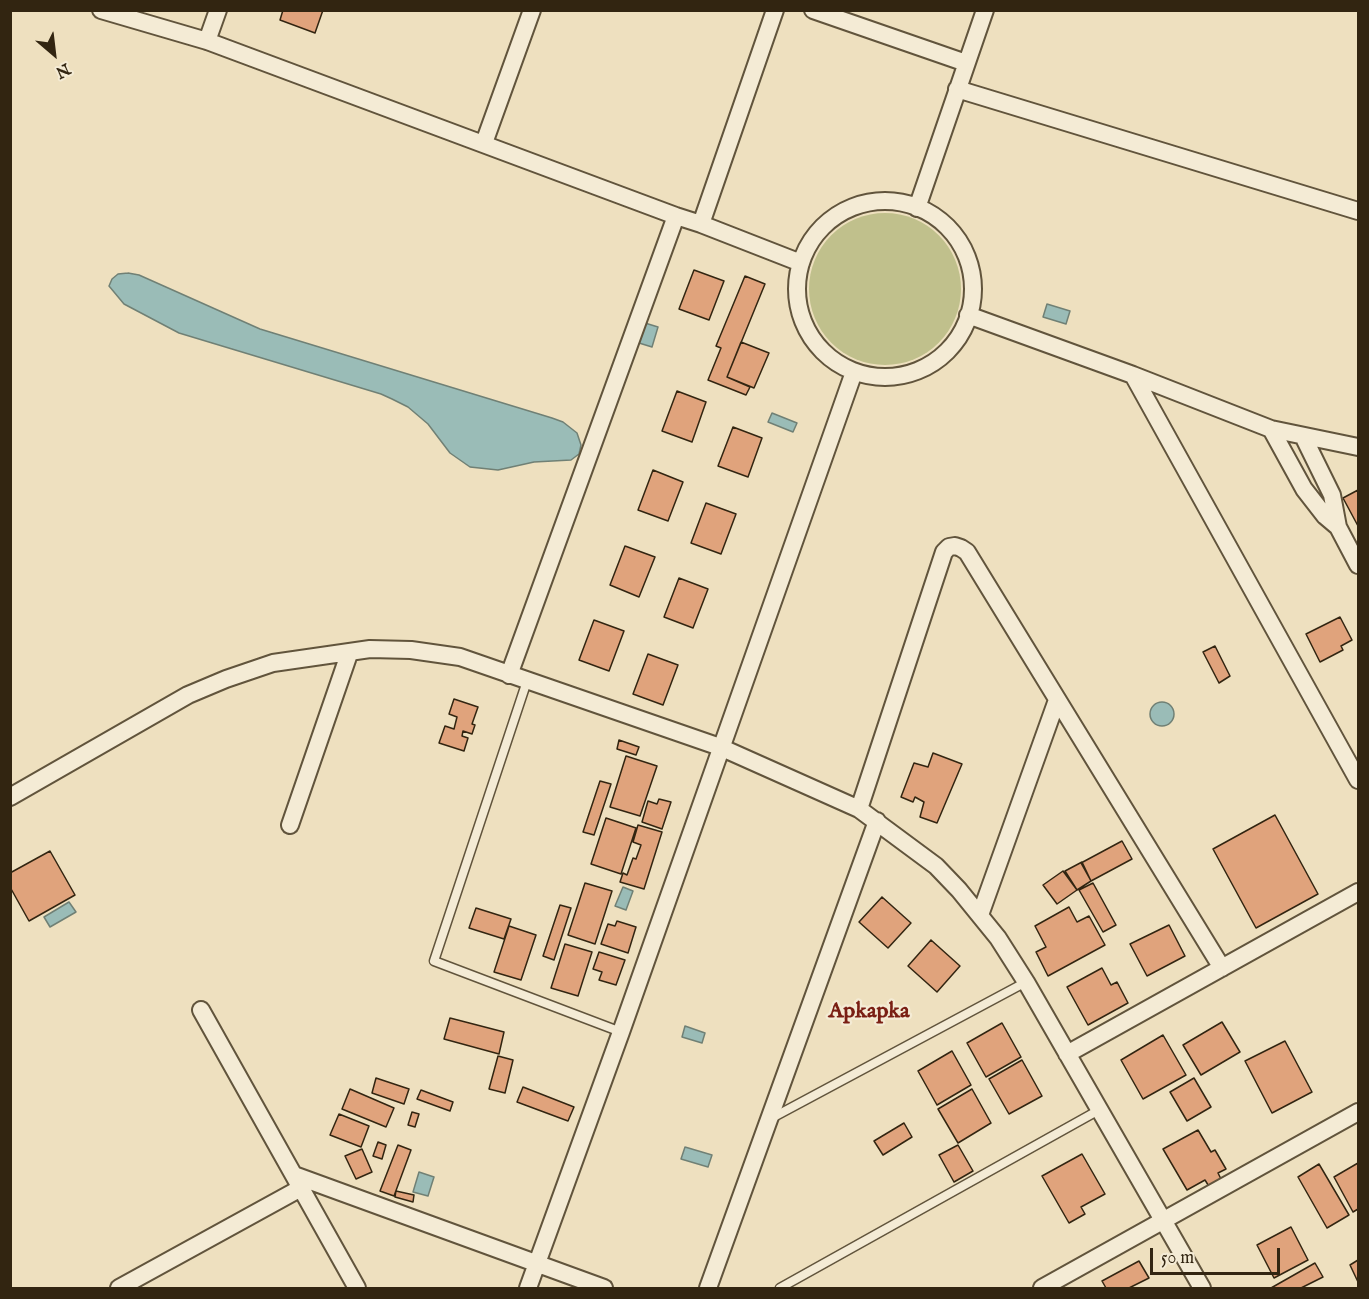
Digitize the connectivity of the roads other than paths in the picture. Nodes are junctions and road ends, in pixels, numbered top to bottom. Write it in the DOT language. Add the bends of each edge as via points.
graph roads {
  1 [pos="101,10"];
  2 [pos="218,10"];
  3 [pos="532,10"];
  4 [pos="775,10"];
  5 [pos="813,10"];
  6 [pos="985,10"];
  7 [pos="207,41"];
  8 [pos="966,63"];
  9 [pos="957,89"];
  10 [pos="484,143"];
  11 [pos="917,208"];
  12 [pos="1359,211"];
  13 [pos="675,216"];
  14 [pos="701,224"];
  15 [pos="801,263"];
  16 [pos="968,315"];
  17 [pos="854,372"];
  18 [pos="1134,375"];
  19 [pos="1271,429"];
  20 [pos="1303,436"];
  21 [pos="1359,447"];
  22 [pos="1338,527"];
  23 [pos="1359,565"];
  24 [pos="349,654"];
  25 [pos="509,675"];
  26 [pos="527,681"];
  27 [pos="1057,700"];
  28 [pos="720,747"];
  29 [pos="1359,780"];
  30 [pos="10,797"];
  31 [pos="859,809"];
  32 [pos="876,821"];
  33 [pos="290,825"];
  34 [pos="1359,892"];
  35 [pos="980,915"];
  36 [pos="1222,968"];
  37 [pos="1026,982"];
  38 [pos="201,1010"];
  39 [pos="621,1032"];
  40 [pos="1067,1054"];
  41 [pos="1099,1110"];
  42 [pos="1359,1112"];
  43 [pos="769,1120"];
  44 [pos="297,1181"];
  45 [pos="1163,1220"];
  46 [pos="537,1264"];
  47 [pos="119,1288"];
  48 [pos="357,1288"];
  49 [pos="528,1288"];
  50 [pos="604,1288"];
  51 [pos="708,1288"];
  52 [pos="780,1288"];
  53 [pos="1042,1288"];
  54 [pos="1202,1288"];
  1 -- 7 [label="street"];
  2 -- 7 [label="street"];
  3 -- 10 [label="street"];
  4 -- 14 [label="street"];
  5 -- 8 [label="street"];
  6 -- 8 [label="street"];
  7 -- 10 [label="street"];
  8 -- 9 [label="street"];
  9 -- 11 [label="street"];
  9 -- 12 [label="street"];
  10 -- 13 [label="street"];
  11 -- 15 [label="street" via="896,202 851,208 825,225"];
  11 -- 16 [label="street" via="950,230 966,256 972,285"];
  13 -- 14 [label="street"];
  13 -- 25 [label="street"];
  14 -- 15 [label="street"];
  15 -- 17 [label="street" via="797,293 803,323 819,349"];
  16 -- 17 [label="street" via="963,330 944,354 918,370 888,377"];
  16 -- 18 [label="street"];
  17 -- 28 [label="street"];
  18 -- 19 [label="street"];
  18 -- 29 [label="street"];
  19 -- 20 [label="street"];
  19 -- 22 [label="street" via="1304,489"];
  20 -- 21 [label="street"];
  20 -- 22 [label="street" via="1332,495"];
  22 -- 23 [label="street"];
  24 -- 25 [label="street" via="370,649 411,650 460,657"];
  24 -- 30 [label="street" via="273,663 216,682"];
  24 -- 33 [label="street"];
  25 -- 26 [label="street"];
  26 -- 28 [label="street"];
  26 -- 39 [label="lane" via="434,962"];
  27 -- 31 [label="street" via="967,552 955,546 949,548 935,577"];
  27 -- 35 [label="street"];
  27 -- 36 [label="street"];
  28 -- 31 [label="street"];
  28 -- 39 [label="street"];
  31 -- 32 [label="street"];
  32 -- 35 [label="street" via="936,866"];
  32 -- 43 [label="street"];
  34 -- 36 [label="street"];
  35 -- 37 [label="street"];
  36 -- 40 [label="street"];
  37 -- 40 [label="street"];
  37 -- 43 [label="lane"];
  38 -- 44 [label="street"];
  39 -- 46 [label="street"];
  40 -- 41 [label="street"];
  41 -- 45 [label="street"];
  41 -- 52 [label="lane"];
  42 -- 45 [label="street"];
  43 -- 51 [label="street"];
  44 -- 46 [label="street"];
  44 -- 47 [label="street"];
  44 -- 48 [label="street"];
  45 -- 53 [label="street"];
  45 -- 54 [label="street"];
  46 -- 49 [label="street"];
  46 -- 50 [label="street"];
}
